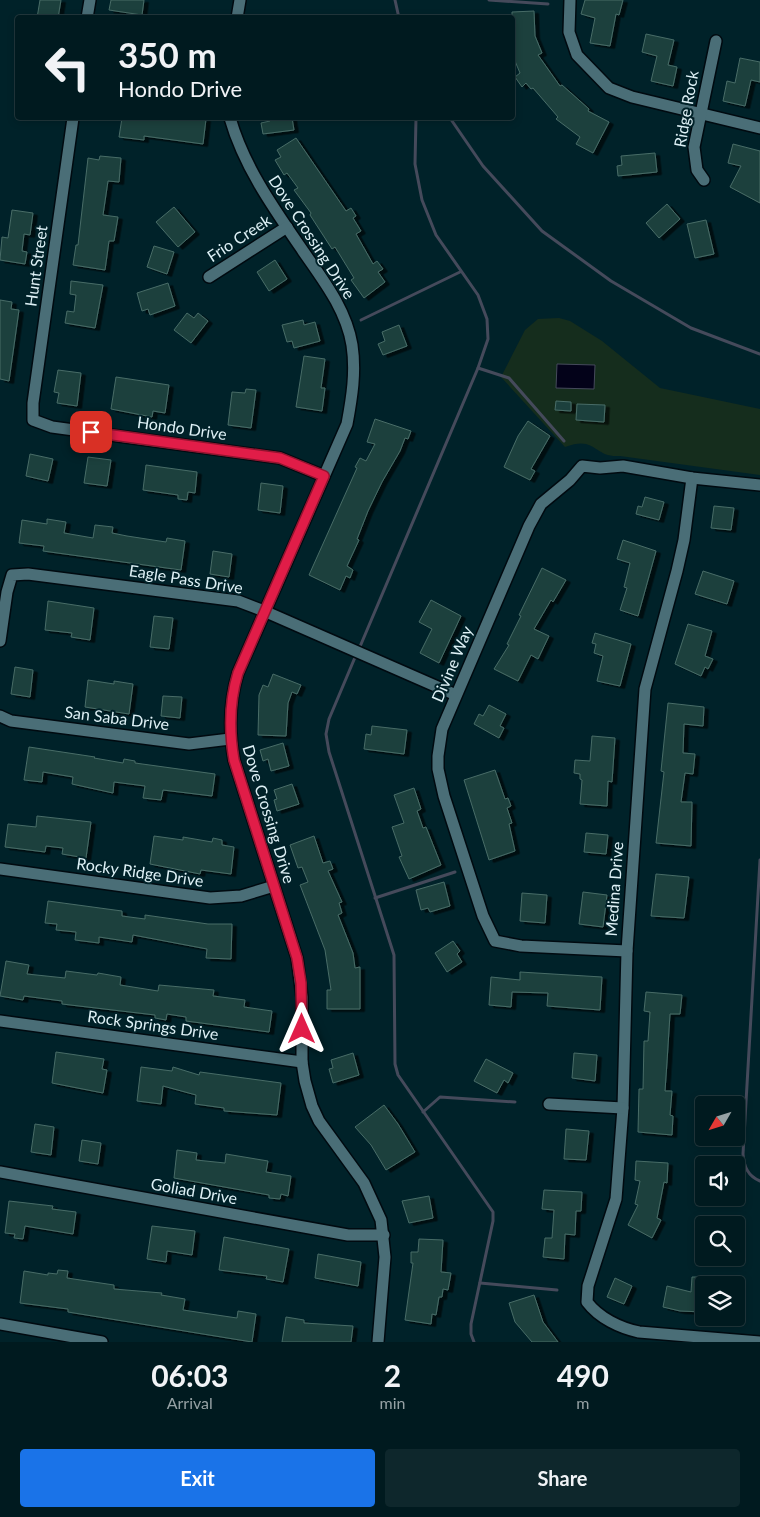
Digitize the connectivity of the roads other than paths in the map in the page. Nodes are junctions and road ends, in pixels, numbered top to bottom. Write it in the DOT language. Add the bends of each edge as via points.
graph roads {
  1 [pos="90,0"];
  2 [pos="240,0"];
  3 [pos="570,0"];
  4 [pos="88,15"];
  5 [pos="238,15"];
  6 [pos="716,41"];
  7 [pos="701,114"];
  8 [pos="74,120"];
  9 [pos="231,120"];
  10 [pos="760,128"];
  11 [pos="704,180"];
  12 [pos="287,227"];
  13 [pos="209,276"];
  14 [pos="33,420"];
  15 [pos="324,476"];
  16 [pos="692,478"];
  17 [pos="760,485"];
  18 [pos="264,611"];
  19 [pos="0,640"];
  20 [pos="456,695"];
  21 [pos="0,716"];
  22 [pos="230,739"];
  23 [pos="0,869"];
  24 [pos="274,886"];
  25 [pos="627,951"];
  26 [pos="0,1021"];
  27 [pos="302,1062"];
  28 [pos="550,1104"];
  29 [pos="623,1108"];
  30 [pos="0,1172"];
  31 [pos="384,1235"];
  32 [pos="0,1324"];
  33 [pos="703,1340"];
  34 [pos="102,1342"];
  35 [pos="378,1342"];
  36 [pos="760,1342"];
  1 -- 4 [label="street"];
  2 -- 5 [label="street"];
  3 -- 7 [label="street" via="569,32 577,55 609,88"];
  6 -- 7 [label="street, Ridge Rock"];
  7 -- 10 [label="street"];
  7 -- 11 [label="street, Ridge Rock" via="694,158"];
  8 -- 14 [label="street, Hunt Street"];
  9 -- 12 [label="street, Dove Crossing Drive" via="254,177"];
  12 -- 13 [label="street, Frio Creek"];
  12 -- 15 [label="street, Dove Crossing Drive" via="332,292 352,343 354,389 347,424"];
  14 -- 15 [label="street, Hondo Drive" via="52,426 280,458"];
  15 -- 18 [label="street, Dove Crossing Drive"];
  16 -- 17 [label="street, Divine Way"];
  16 -- 20 [label="street, Divine Way" via="624,466 582,466 558,488 541,504 528,526"];
  16 -- 25 [label="street, Medina Drive" via="683,548 645,689"];
  18 -- 19 [label="street, Eagle Pass Drive" via="225,598 28,574 12,575"];
  18 -- 20 [label="street, Eagle Pass Drive"];
  18 -- 22 [label="street, Dove Crossing Drive" via="233,688"];
  20 -- 25 [label="street, Divine Way" via="442,729 438,769 483,916 495,941 521,946"];
  21 -- 22 [label="street, San Saba Drive" via="11,721 189,744"];
  22 -- 24 [label="street, Dove Crossing Drive"];
  23 -- 24 [label="street, Rocky Ridge Drive" via="210,898 240,896"];
  24 -- 27 [label="street, Dove Crossing Drive" via="300,971"];
  25 -- 29 [label="street, Medina Drive"];
  26 -- 27 [label="street, Rock Springs Drive"];
  27 -- 31 [label="street, Dove Crossing Drive" via="319,1121 364,1183"];
  28 -- 29 [label="street"];
  29 -- 33 [label="street, Medina Drive" via="616,1199 588,1286 587,1302 596,1312 624,1328 653,1335"];
  30 -- 31 [label="street, Goliad Drive" via="348,1235"];
  31 -- 35 [label="street, Dove Crossing Drive"];
  32 -- 34 [label="street"];
  33 -- 36 [label="street"];
}
